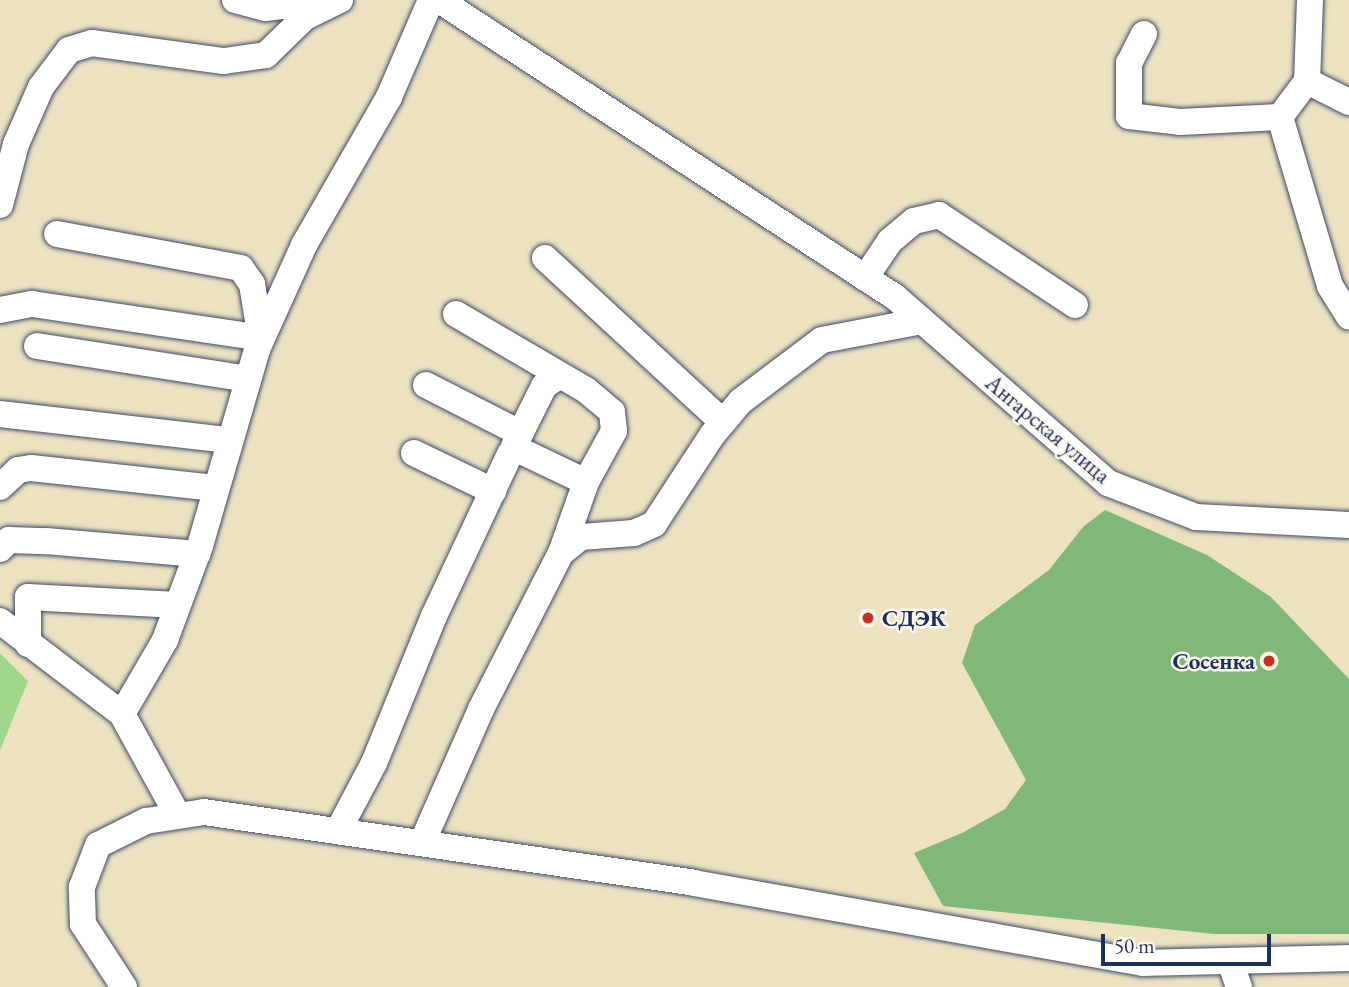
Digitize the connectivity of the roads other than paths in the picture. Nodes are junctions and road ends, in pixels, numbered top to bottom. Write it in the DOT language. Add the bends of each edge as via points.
graph roads {
  1 [pos="235,0"];
  2 [pos="329,0"];
  3 [pos="340,0"];
  4 [pos="431,0"];
  5 [pos="439,0"];
  6 [pos="1310,0"];
  7 [pos="1144,34"];
  8 [pos="1307,80"];
  9 [pos="1349,102"];
  10 [pos="1280,117"];
  11 [pos="0,205"];
  12 [pos="57,234"];
  13 [pos="545,258"];
  14 [pos="865,278"];
  15 [pos="1075,305"];
  16 [pos="0,310"];
  17 [pos="456,314"];
  18 [pos="1349,317"];
  19 [pos="922,321"];
  20 [pos="261,338"];
  21 [pos="37,346"];
  22 [pos="559,376"];
  23 [pos="247,379"];
  24 [pos="426,385"];
  25 [pos="0,414"];
  26 [pos="723,422"];
  27 [pos="227,440"];
  28 [pos="515,443"];
  29 [pos="414,453"];
  30 [pos="586,482"];
  31 [pos="0,487"];
  32 [pos="215,488"];
  33 [pos="493,491"];
  34 [pos="1349,525"];
  35 [pos="0,549"];
  36 [pos="561,553"];
  37 [pos="197,554"];
  38 [pos="177,605"];
  39 [pos="0,621"];
  40 [pos="28,644"];
  41 [pos="122,715"];
  42 [pos="178,816"];
  43 [pos="338,831"];
  44 [pos="422,844"];
  45 [pos="1349,958"];
  46 [pos="1230,961"];
  47 [pos="124,987"];
  48 [pos="1239,987"];
  1 -- 2 [label="street" via="265,8"];
  3 -- 11 [label="street" via="305,17 267,55 223,61 92,43 69,50 41,87 16,144"];
  4 -- 20 [label="street" via="388,97 304,245"];
  5 -- 14 [label="street, Ангарская улица"];
  6 -- 8 [label="street"];
  7 -- 10 [label="street" via="1129,63 1129,116 1180,122"];
  8 -- 9 [label="street"];
  8 -- 10 [label="street"];
  10 -- 18 [label="street" via="1330,286"];
  12 -- 20 [label="street" via="241,268 251,284"];
  13 -- 26 [label="street"];
  14 -- 15 [label="street" via="890,241 914,221 939,215"];
  14 -- 19 [label="street, Ангарская улица"];
  16 -- 20 [label="street" via="32,304"];
  17 -- 22 [label="street"];
  19 -- 26 [label="street" via="822,340 741,401"];
  19 -- 34 [label="street, Ангарская улица" via="1108,483 1196,517"];
  20 -- 23 [label="street"];
  21 -- 23 [label="street"];
  22 -- 28 [label="street" via="544,386"];
  22 -- 30 [label="street" via="612,412 614,431"];
  23 -- 27 [label="street"];
  24 -- 28 [label="street"];
  25 -- 27 [label="street"];
  26 -- 36 [label="street" via="654,524 634,533 582,537"];
  27 -- 32 [label="street"];
  28 -- 30 [label="street"];
  28 -- 33 [label="street"];
  29 -- 33 [label="street"];
  30 -- 36 [label="street"];
  31 -- 32 [label="street" via="18,470 41,468"];
  32 -- 37 [label="street"];
  33 -- 43 [label="street" via="434,616 374,764"];
  35 -- 37 [label="street" via="9,540 33,540"];
  36 -- 44 [label="street" via="486,697"];
  37 -- 38 [label="street"];
  38 -- 40 [label="street" via="28,597"];
  38 -- 41 [label="street" via="164,640"];
  39 -- 40 [label="street"];
  40 -- 41 [label="street"];
  41 -- 42 [label="street"];
  42 -- 43 [label="street" via="204,812"];
  42 -- 47 [label="street" via="146,821 98,845 82,887 83,924"];
  43 -- 44 [label="street"];
  44 -- 46 [label="street" via="694,883 1143,963"];
  45 -- 46 [label="street"];
  46 -- 48 [label="street"];
}
